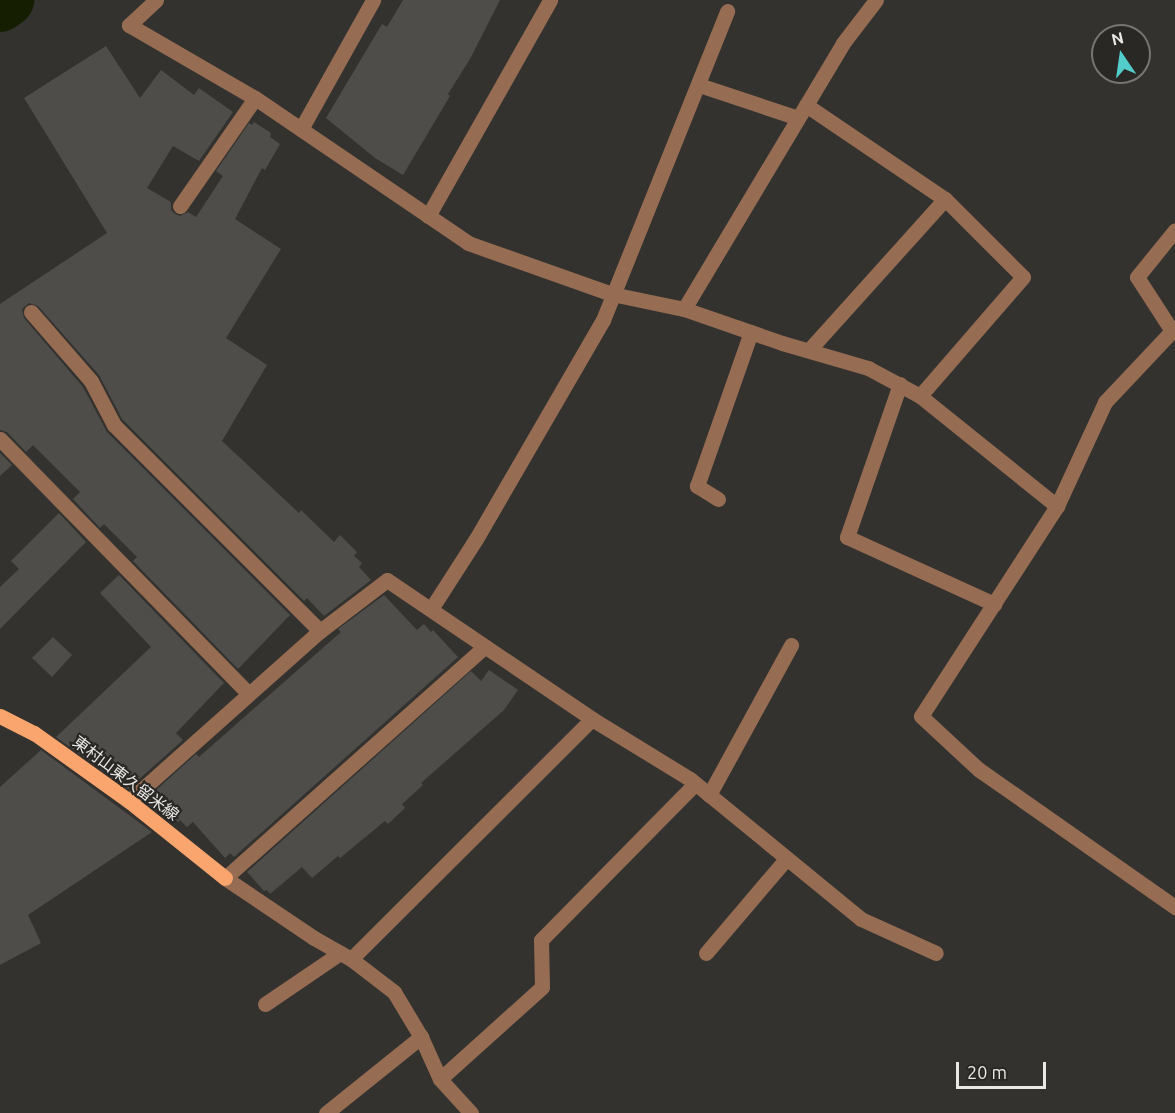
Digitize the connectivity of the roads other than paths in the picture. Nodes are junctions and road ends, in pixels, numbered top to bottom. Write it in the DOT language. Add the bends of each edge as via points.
graph roads {
  1 [pos="156,0"];
  2 [pos="373,0"];
  3 [pos="550,0"];
  4 [pos="876,0"];
  5 [pos="727,11"];
  6 [pos="699,84"];
  7 [pos="255,98"];
  8 [pos="802,112"];
  9 [pos="301,129"];
  10 [pos="945,199"];
  11 [pos="180,206"];
  12 [pos="428,216"];
  13 [pos="1175,230"];
  14 [pos="612,294"];
  15 [pos="684,309"];
  16 [pos="31,312"];
  17 [pos="751,332"];
  18 [pos="809,350"];
  19 [pos="900,384"];
  20 [pos="920,396"];
  21 [pos="0,439"];
  22 [pos="718,500"];
  23 [pos="1057,506"];
  24 [pos="994,604"];
  25 [pos="431,609"];
  26 [pos="320,631"];
  27 [pos="791,645"];
  28 [pos="485,646"];
  29 [pos="248,693"];
  30 [pos="0,716"];
  31 [pos="592,718"];
  32 [pos="695,783"];
  33 [pos="709,795"];
  34 [pos="129,801"];
  35 [pos="786,859"];
  36 [pos="225,878"];
  37 [pos="1175,907"];
  38 [pos="706,953"];
  39 [pos="936,953"];
  40 [pos="346,956"];
  41 [pos="265,1004"];
  42 [pos="420,1037"];
  43 [pos="440,1079"];
  44 [pos="326,1113"];
  45 [pos="471,1113"];
  1 -- 7 [label="street" via="129,26"];
  2 -- 9 [label="street"];
  3 -- 12 [label="street"];
  4 -- 8 [label="street" via="843,44"];
  5 -- 6 [label="street"];
  6 -- 8 [label="street"];
  6 -- 14 [label="street"];
  7 -- 9 [label="street"];
  7 -- 11 [label="street"];
  8 -- 10 [label="street"];
  8 -- 15 [label="street"];
  9 -- 12 [label="street"];
  10 -- 18 [label="street"];
  10 -- 20 [label="street" via="1023,277"];
  12 -- 14 [label="street" via="468,243"];
  13 -- 23 [label="street" via="1137,277 1172,331 1105,402"];
  14 -- 15 [label="street"];
  14 -- 25 [label="street" via="597,330"];
  15 -- 17 [label="street"];
  16 -- 26 [label="street" via="91,381 114,424"];
  17 -- 18 [label="street"];
  17 -- 22 [label="street" via="697,486"];
  18 -- 19 [label="street" via="868,368"];
  19 -- 20 [label="street"];
  19 -- 24 [label="street" via="847,537"];
  20 -- 23 [label="street"];
  21 -- 29 [label="street"];
  23 -- 24 [label="street"];
  24 -- 37 [label="street" via="921,716 978,770"];
  25 -- 26 [label="street" via="387,580"];
  25 -- 28 [label="street"];
  26 -- 29 [label="street"];
  27 -- 33 [label="street"];
  28 -- 31 [label="street"];
  28 -- 36 [label="street"];
  29 -- 34 [label="street"];
  30 -- 34 [label="main road, 東村山東久留米線" via="34,733"];
  31 -- 32 [label="street"];
  31 -- 40 [label="street"];
  32 -- 33 [label="street"];
  32 -- 43 [label="street" via="541,940 542,987"];
  33 -- 35 [label="street"];
  34 -- 36 [label="main road, 東村山東久留米線"];
  35 -- 38 [label="street"];
  35 -- 39 [label="street" via="861,919"];
  36 -- 40 [label="street"];
  40 -- 41 [label="street"];
  40 -- 42 [label="street" via="394,993"];
  42 -- 43 [label="street"];
  42 -- 44 [label="street"];
  43 -- 45 [label="street"];
}
